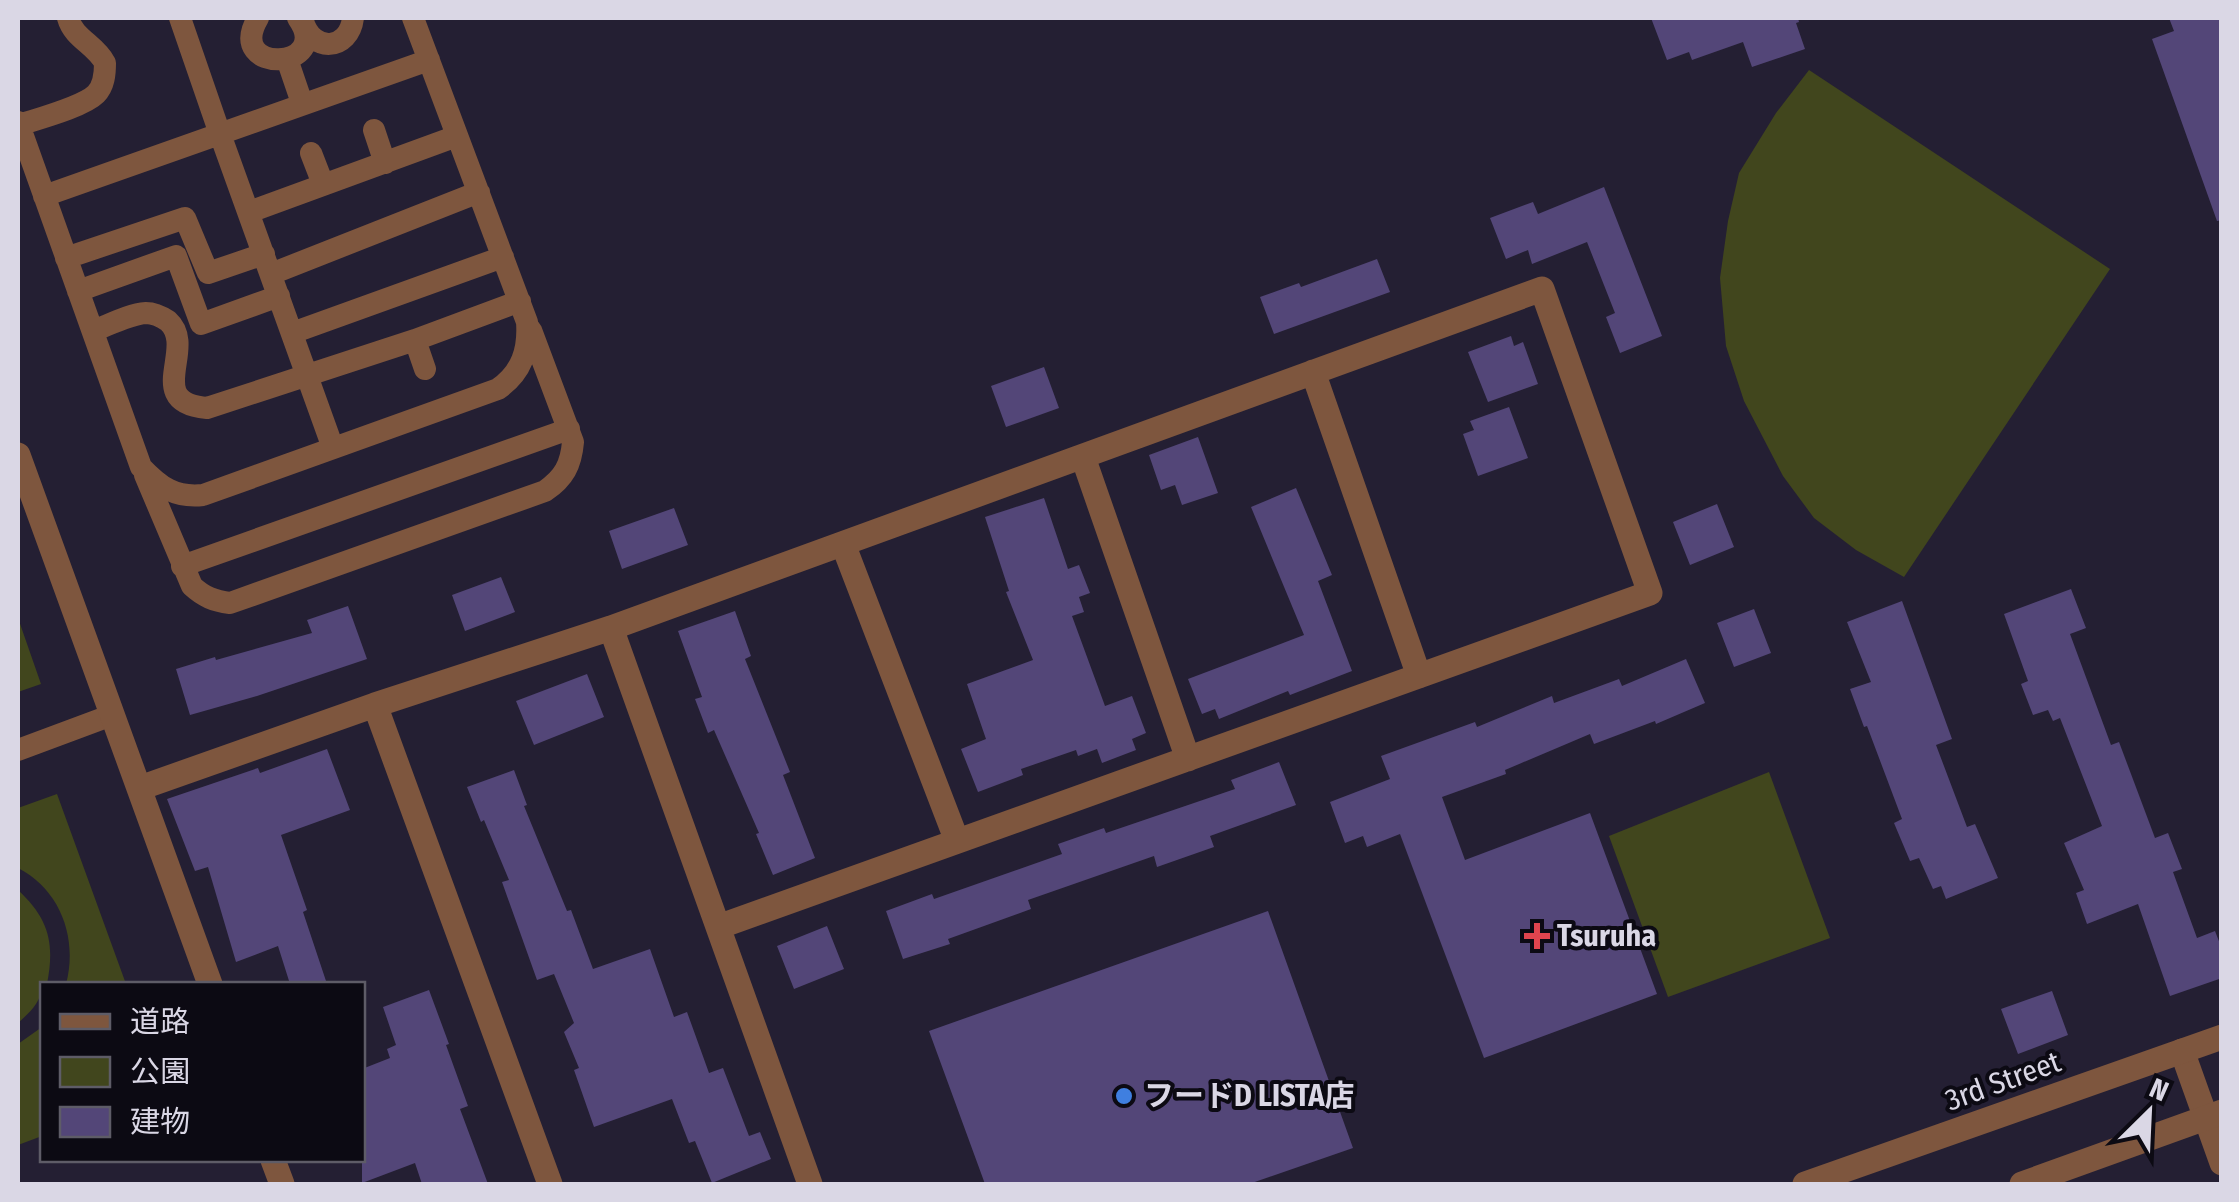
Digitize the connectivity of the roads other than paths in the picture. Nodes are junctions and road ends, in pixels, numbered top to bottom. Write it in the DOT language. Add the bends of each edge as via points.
graph roads {
  1 [pos="68,18"];
  2 [pos="180,18"];
  3 [pos="258,18"];
  4 [pos="354,18"];
  5 [pos="413,18"];
  6 [pos="301,19"];
  7 [pos="288,59"];
  8 [pos="428,60"];
  9 [pos="302,104"];
  10 [pos="18,124"];
  11 [pos="374,130"];
  12 [pos="220,134"];
  13 [pos="457,136"];
  14 [pos="312,153"];
  15 [pos="385,163"];
  16 [pos="323,184"];
  17 [pos="479,192"];
  18 [pos="44,196"];
  19 [pos="249,212"];
  20 [pos="503,257"];
  21 [pos="66,258"];
  22 [pos="272,274"];
  23 [pos="78,291"];
  24 [pos="522,308"];
  25 [pos="93,331"];
  26 [pos="292,334"];
  27 [pos="415,340"];
  28 [pos="424,369"];
  29 [pos="1314,372"];
  30 [pos="307,375"];
  31 [pos="569,428"];
  32 [pos="332,448"];
  33 [pos="18,455"];
  34 [pos="1083,456"];
  35 [pos="141,467"];
  36 [pos="843,544"];
  37 [pos="182,566"];
  38 [pos="612,628"];
  39 [pos="1419,676"];
  40 [pos="375,705"];
  41 [pos="112,714"];
  42 [pos="18,750"];
  43 [pos="1188,759"];
  44 [pos="140,788"];
  45 [pos="957,841"];
  46 [pos="718,927"];
  47 [pos="209,982"];
  48 [pos="2222,1037"];
  49 [pos="2182,1051"];
  50 [pos="2214,1115"];
  51 [pos="2222,1163"];
  52 [pos="550,1184"];
  53 [pos="810,1184"];
  54 [pos="1805,1184"];
  55 [pos="2022,1184"];
  1 -- 10 [label="lane" via="76,36 105,63 102,86 86,101"];
  2 -- 12 [label="lane"];
  3 -- 7 [label="lane" via="251,34 256,50 270,60"];
  4 -- 6 [label="lane" via="348,34 334,43 318,42"];
  5 -- 8 [label="lane"];
  6 -- 7 [label="lane" via="304,40"];
  7 -- 9 [label="lane"];
  8 -- 9 [label="lane"];
  8 -- 13 [label="lane"];
  9 -- 12 [label="lane"];
  10 -- 18 [label="lane"];
  11 -- 15 [label="lane"];
  12 -- 18 [label="lane"];
  12 -- 19 [label="lane"];
  13 -- 15 [label="lane"];
  13 -- 17 [label="lane"];
  14 -- 16 [label="lane"];
  15 -- 16 [label="lane"];
  16 -- 19 [label="lane"];
  17 -- 20 [label="lane"];
  17 -- 22 [label="lane"];
  18 -- 21 [label="lane"];
  19 -- 22 [label="lane"];
  20 -- 24 [label="lane"];
  20 -- 26 [label="lane"];
  21 -- 22 [label="lane" via="185,218 208,273"];
  21 -- 23 [label="lane"];
  22 -- 23 [label="lane" via="201,324 176,256"];
  22 -- 26 [label="lane"];
  23 -- 25 [label="lane"];
  24 -- 27 [label="lane"];
  24 -- 31 [label="lane"];
  24 -- 32 [label="lane" via="526,352 515,375 498,389"];
  25 -- 30 [label="lane" via="148,313 166,319 179,339 174,386 197,407"];
  25 -- 35 [label="lane"];
  26 -- 30 [label="lane"];
  27 -- 28 [label="lane"];
  27 -- 30 [label="lane"];
  29 -- 34 [label="street"];
  29 -- 39 [label="street"];
  29 -- 39 [label="street" via="1542,289 1650,593"];
  30 -- 32 [label="lane"];
  31 -- 37 [label="lane"];
  31 -- 37 [label="lane" via="572,456 545,491 230,604 201,595"];
  32 -- 35 [label="lane" via="190,496 160,486"];
  33 -- 41 [label="street"];
  34 -- 36 [label="street"];
  34 -- 43 [label="street"];
  35 -- 37 [label="lane"];
  36 -- 38 [label="street"];
  36 -- 45 [label="street"];
  38 -- 40 [label="street"];
  38 -- 46 [label="street"];
  39 -- 43 [label="street"];
  40 -- 44 [label="street"];
  40 -- 52 [label="street"];
  41 -- 42 [label="lane"];
  41 -- 44 [label="street"];
  43 -- 45 [label="street"];
  44 -- 47 [label="street"];
  45 -- 46 [label="street"];
  46 -- 53 [label="street"];
  48 -- 49 [label="street, 3rd Street"];
  49 -- 50 [label="street"];
  49 -- 54 [label="street, 3rd Street"];
  50 -- 51 [label="street"];
  50 -- 55 [label="street"];
}
